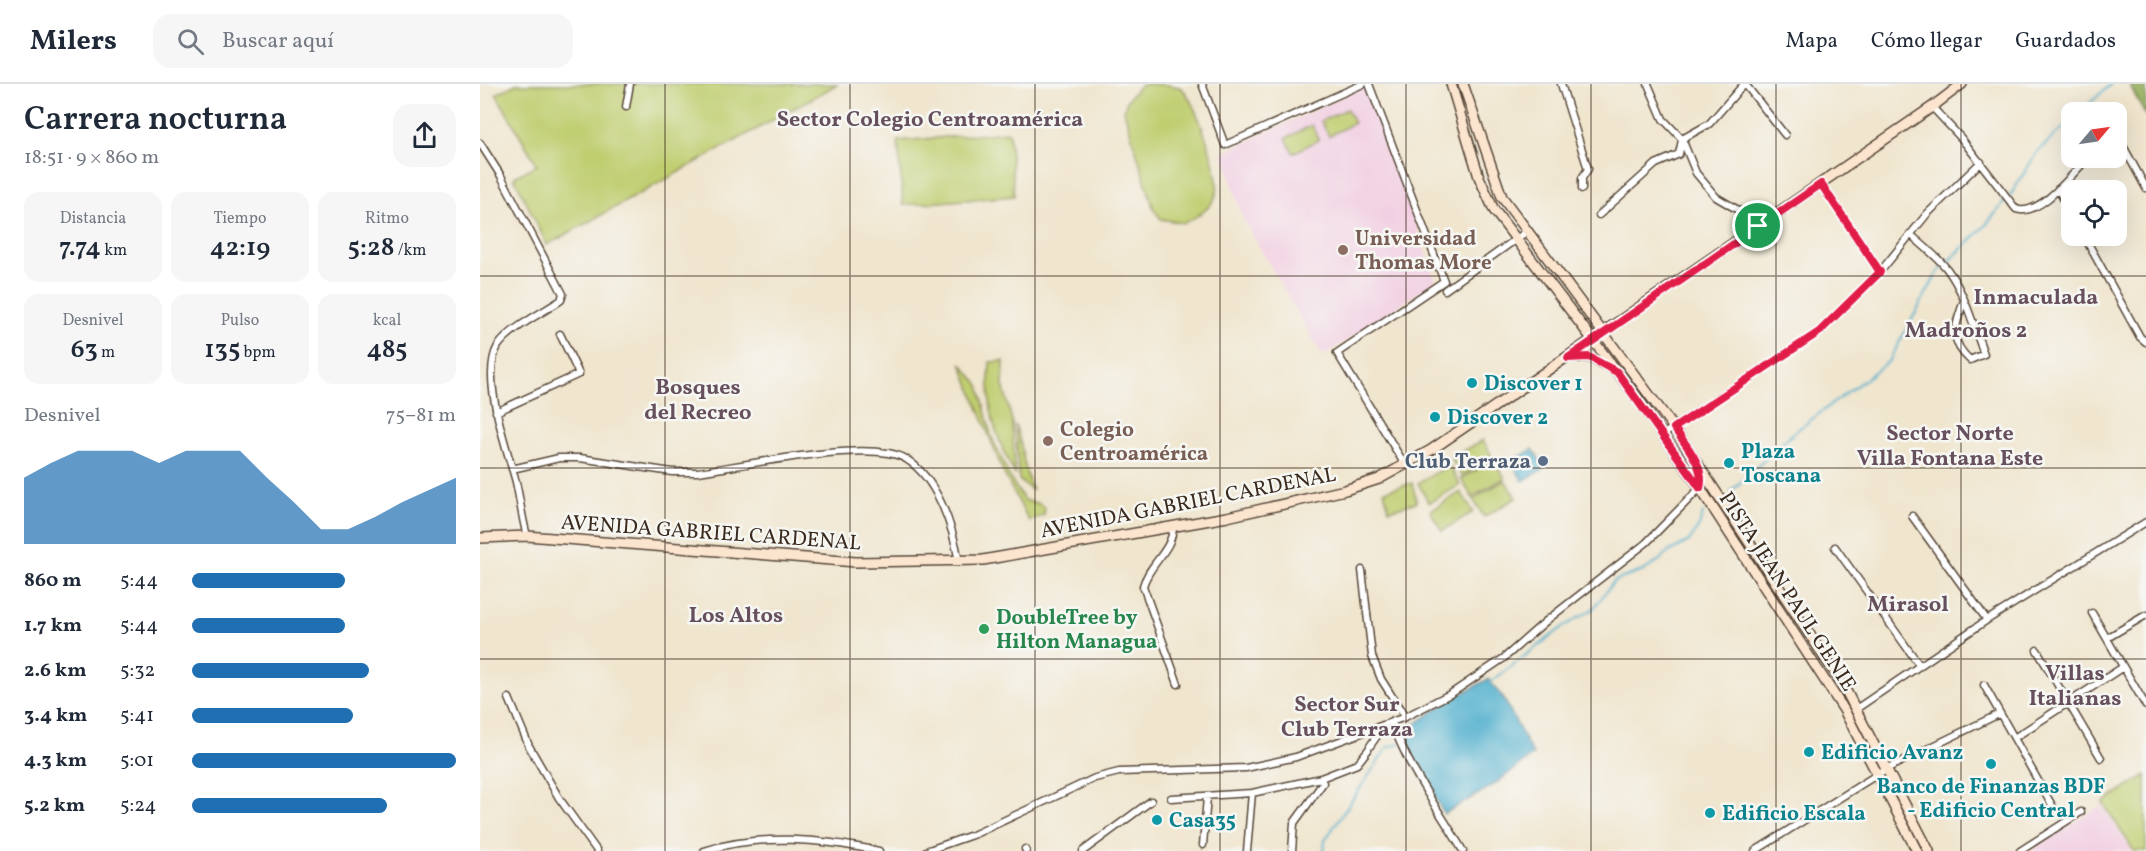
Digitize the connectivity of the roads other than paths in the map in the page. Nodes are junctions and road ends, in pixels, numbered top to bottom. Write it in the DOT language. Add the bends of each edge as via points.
graph roads {
  1 [pos="630,84"];
  2 [pos="1202,84"];
  3 [pos="1363,84"];
  4 [pos="1369,84"];
  5 [pos="1450,84"];
  6 [pos="1463,84"];
  7 [pos="1561,84"];
  8 [pos="1648,84"];
  9 [pos="1744,84"];
  10 [pos="1962,84"];
  11 [pos="626,107"];
  12 [pos="1932,107"];
  13 [pos="1785,135"];
  14 [pos="1682,139"];
  15 [pos="480,143"];
  16 [pos="2127,154"];
  17 [pos="1981,162"];
  18 [pos="2078,168"];
  19 [pos="1821,184"];
  20 [pos="2146,188"];
  21 [pos="1582,189"];
  22 [pos="2058,189"];
  23 [pos="2061,194"];
  24 [pos="1599,215"];
  25 [pos="1758,226"];
  26 [pos="1526,232"];
  27 [pos="1910,234"];
  28 [pos="1514,239"];
  29 [pos="2090,246"];
  30 [pos="1880,272"];
  31 [pos="1446,290"];
  32 [pos="1964,300"];
  33 [pos="1604,332"];
  34 [pos="560,333"];
  35 [pos="1593,340"];
  36 [pos="2146,342"];
  37 [pos="1568,358"];
  38 [pos="1617,372"];
  39 [pos="496,412"];
  40 [pos="1674,428"];
  41 [pos="1664,434"];
  42 [pos="1696,462"];
  43 [pos="1405,465"];
  44 [pos="512,469"];
  45 [pos="1700,488"];
  46 [pos="1912,516"];
  47 [pos="2146,522"];
  48 [pos="1173,526"];
  49 [pos="526,536"];
  50 [pos="1745,536"];
  51 [pos="480,538"];
  52 [pos="1835,547"];
  53 [pos="958,562"];
  54 [pos="1362,570"];
  55 [pos="2092,613"];
  56 [pos="2146,615"];
  57 [pos="1987,620"];
  58 [pos="2106,638"];
  59 [pos="2037,650"];
  60 [pos="1920,666"];
  61 [pos="2123,667"];
  62 [pos="1178,684"];
  63 [pos="1984,685"];
  64 [pos="509,698"];
  65 [pos="2068,702"];
  66 [pos="2146,706"];
  67 [pos="1856,709"];
  68 [pos="1999,714"];
  69 [pos="1405,717"];
  70 [pos="1392,722"];
  71 [pos="1373,729"];
  72 [pos="2014,738"];
  73 [pos="2101,758"];
  74 [pos="1882,772"];
  75 [pos="1321,778"];
  76 [pos="1252,793"];
  77 [pos="1207,797"];
  78 [pos="1171,798"];
  79 [pos="1150,801"];
  80 [pos="2054,809"];
  81 [pos="2081,812"];
  82 [pos="1203,846"];
  83 [pos="1917,850"];
  84 [pos="597,851"];
  85 [pos="704,851"];
  86 [pos="879,851"];
  87 [pos="926,851"];
  88 [pos="1083,851"];
  89 [pos="1247,851"];
  90 [pos="1292,851"];
  91 [pos="1463,851"];
  92 [pos="1755,851"];
  93 [pos="1929,851"];
  94 [pos="2020,851"];
  1 -- 11 [label="street"];
  2 -- 3 [label="street" via="1226,145"];
  4 -- 43 [label="street" via="1444,281 1337,353"];
  5 -- 28 [label="main road, PISTA JEAN PAUL GENIE" via="1486,196"];
  6 -- 26 [label="main road, PISTA JEAN PAUL GENIE" via="1493,177"];
  7 -- 21 [label="street" via="1588,168 1582,178"];
  8 -- 14 [label="street" via="1663,119"];
  9 -- 13 [label="street"];
  9 -- 14 [label="street" via="1709,124"];
  10 -- 12 [label="main road, AVENIDA GABRIEL CARDENAL"];
  12 -- 17 [label="street"];
  12 -- 19 [label="main road, AVENIDA GABRIEL CARDENAL"];
  14 -- 24 [label="street" via="1678,154 1656,164"];
  14 -- 25 [label="street" via="1690,162 1716,197"];
  15 -- 39 [label="street" via="563,294 563,298 498,345 489,366"];
  16 -- 20 [label="street"];
  17 -- 22 [label="street" via="2016,208 2024,212 2037,208"];
  17 -- 27 [label="street"];
  18 -- 22 [label="street"];
  19 -- 25 [label="main road, AVENIDA GABRIEL CARDENAL"];
  19 -- 30 [label="street"];
  22 -- 23 [label="street"];
  25 -- 33 [label="main road, AVENIDA GABRIEL CARDENAL"];
  26 -- 28 [label="street"];
  26 -- 33 [label="main road, PISTA JEAN PAUL GENIE"];
  27 -- 30 [label="street"];
  27 -- 32 [label="street" via="1945,267"];
  28 -- 31 [label="street"];
  28 -- 35 [label="main road, PISTA JEAN PAUL GENIE"];
  29 -- 36 [label="street"];
  30 -- 40 [label="street" via="1819,332"];
  32 -- 32 [label="street" via="1983,354 1970,360 1958,350 1954,332"];
  33 -- 35 [label="main road, AVENIDA GABRIEL CARDENAL"];
  33 -- 40 [label="main road, PISTA JEAN PAUL GENIE"];
  34 -- 39 [label="street" via="579,374"];
  35 -- 37 [label="main road, AVENIDA GABRIEL CARDENAL"];
  35 -- 38 [label="main road, PISTA JEAN PAUL GENIE"];
  37 -- 38 [label="main road" via="1589,357"];
  37 -- 43 [label="main road, AVENIDA GABRIEL CARDENAL"];
  38 -- 41 [label="main road, PISTA JEAN PAUL GENIE"];
  39 -- 44 [label="street"];
  40 -- 41 [label="street"];
  40 -- 42 [label="main road, PISTA JEAN PAUL GENIE"];
  41 -- 45 [label="main road, PISTA JEAN PAUL GENIE"];
  42 -- 45 [label="main road"];
  42 -- 50 [label="main road, PISTA JEAN PAUL GENIE"];
  43 -- 48 [label="main road, AVENIDA GABRIEL CARDENAL" via="1345,490"];
  44 -- 49 [label="street"];
  44 -- 53 [label="street" via="559,458 580,458 672,472 698,472 856,451 895,453 921,471 931,486 947,521"];
  45 -- 50 [label="main road" via="1709,490"];
  45 -- 69 [label="street" via="1646,543 1504,658 1452,693"];
  45 -- 74 [label="main road, PISTA JEAN PAUL GENIE"];
  46 -- 57 [label="street"];
  47 -- 57 [label="street"];
  48 -- 53 [label="main road, AVENIDA GABRIEL CARDENAL"];
  48 -- 62 [label="street" via="1172,540 1143,586"];
  49 -- 51 [label="main road, AVENIDA GABRIEL CARDENAL"];
  49 -- 53 [label="main road, AVENIDA GABRIEL CARDENAL" via="856,562"];
  50 -- 67 [label="main road, PISTA JEAN PAUL GENIE"];
  52 -- 60 [label="street"];
  54 -- 69 [label="street" via="1372,656 1381,679"];
  55 -- 58 [label="street"];
  56 -- 58 [label="street"];
  57 -- 60 [label="street"];
  58 -- 61 [label="street"];
  59 -- 65 [label="street"];
  60 -- 67 [label="street"];
  61 -- 65 [label="street"];
  61 -- 66 [label="street"];
  63 -- 68 [label="street"];
  64 -- 84 [label="street" via="528,746"];
  65 -- 72 [label="street"];
  65 -- 73 [label="street"];
  67 -- 74 [label="main road, PISTA JEAN PAUL GENIE"];
  68 -- 72 [label="street"];
  68 -- 74 [label="street"];
  69 -- 70 [label="street"];
  70 -- 71 [label="street"];
  70 -- 91 [label="street" via="1416,774"];
  71 -- 75 [label="street" via="1377,736 1357,764"];
  71 -- 87 [label="street" via="1296,756 1246,768 1119,772 1103,776 975,834"];
  72 -- 80 [label="street"];
  74 -- 83 [label="main road, PISTA JEAN PAUL GENIE"];
  74 -- 92 [label="street"];
  74 -- 93 [label="main road"];
  75 -- 76 [label="street"];
  75 -- 90 [label="street" via="1323,783 1294,823"];
  76 -- 77 [label="street"];
  76 -- 89 [label="street"];
  77 -- 78 [label="street"];
  77 -- 82 [label="street"];
  79 -- 88 [label="street"];
  81 -- 94 [label="street"];
  85 -- 86 [label="street" via="766,838"];
}
